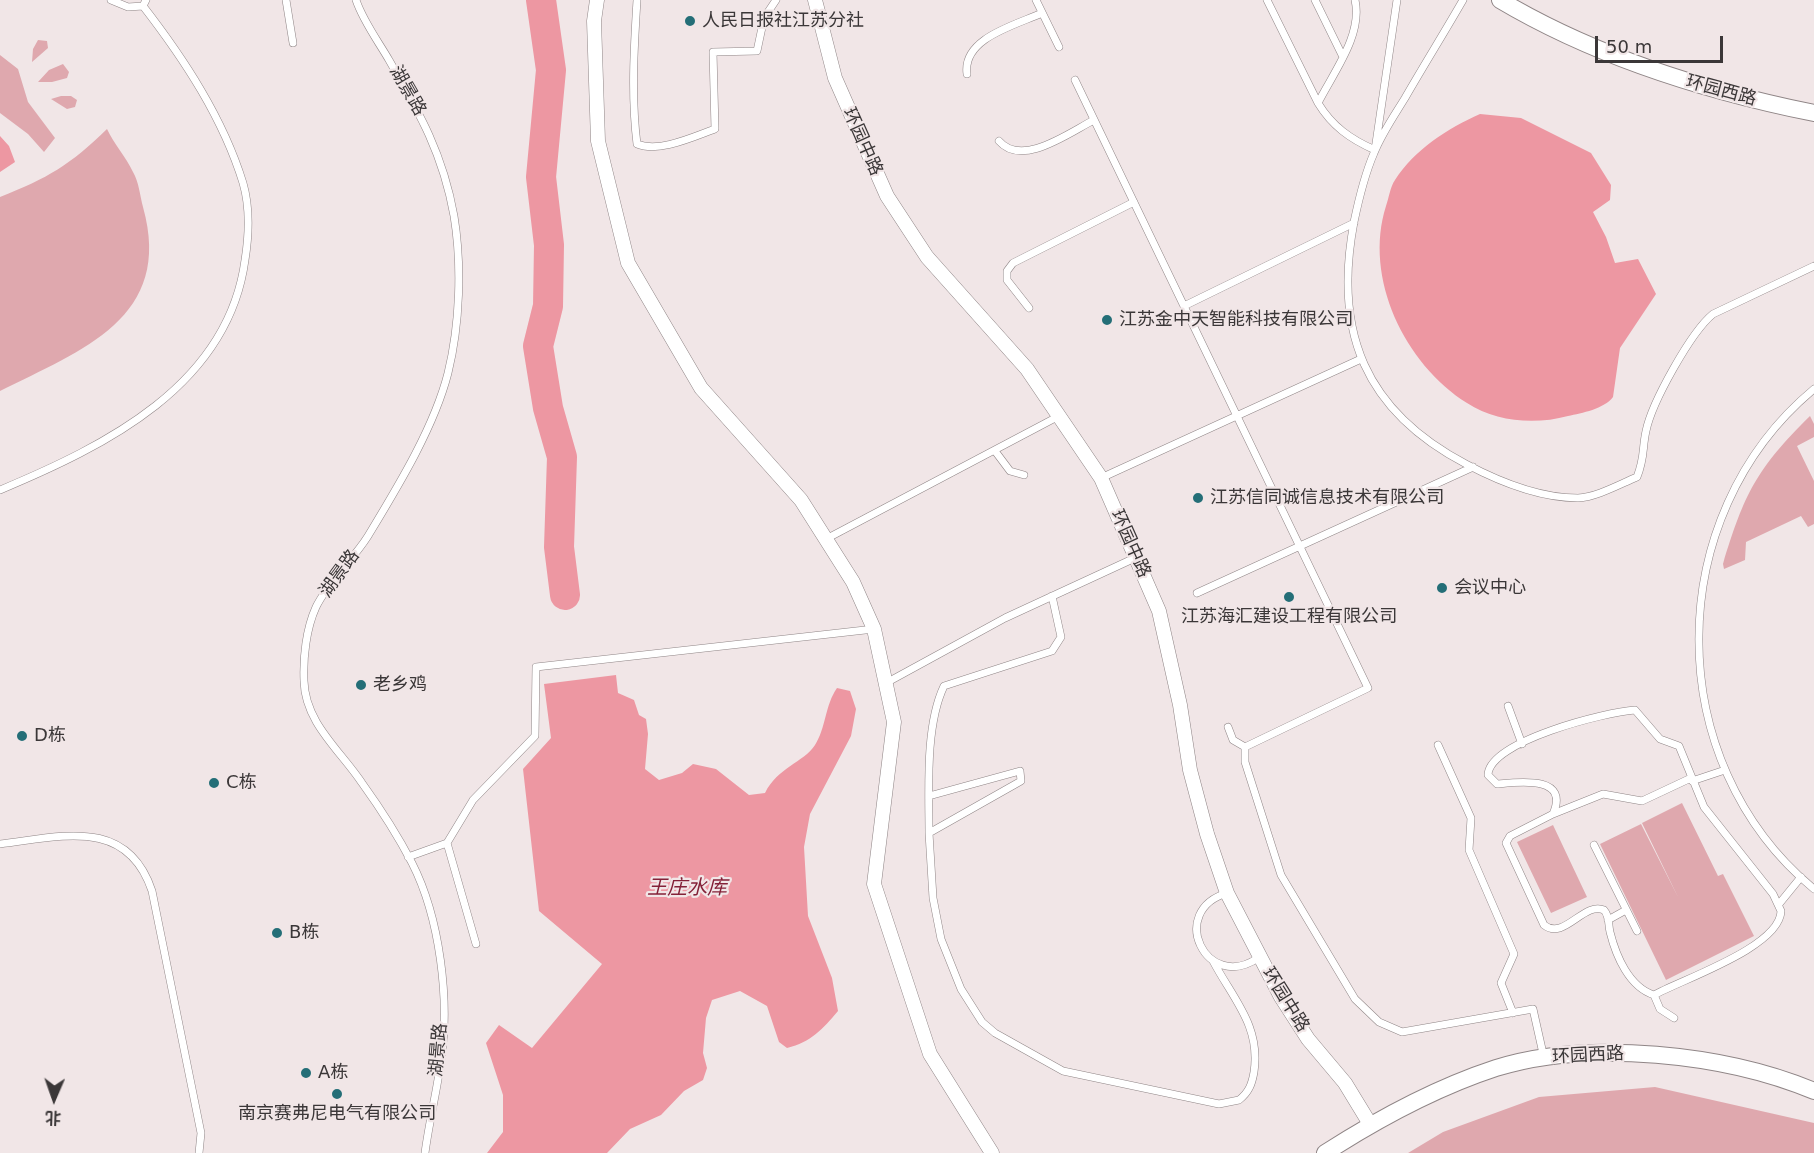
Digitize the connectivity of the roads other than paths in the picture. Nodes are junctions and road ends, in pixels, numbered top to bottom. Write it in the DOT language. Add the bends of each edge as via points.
graph roads {
  1 [pos="111,0"];
  2 [pos="286,0"];
  3 [pos="356,0"];
  4 [pos="597,0"];
  5 [pos="637,0"];
  6 [pos="776,0"];
  7 [pos="815,0"];
  8 [pos="1036,0"];
  9 [pos="1267,0"];
  10 [pos="1315,0"];
  11 [pos="1355,0"];
  12 [pos="1397,0"];
  13 [pos="1463,0"];
  14 [pos="1500,0"];
  15 [pos="145,3"];
  16 [pos="1042,13"];
  17 [pos="293,43"];
  18 [pos="1059,47"];
  19 [pos="1342,55"];
  20 [pos="967,74"];
  21 [pos="1075,80"];
  22 [pos="1318,103"];
  23 [pos="1814,113"];
  24 [pos="1094,120"];
  25 [pos="999,141"];
  26 [pos="1375,150"];
  27 [pos="1134,202"];
  28 [pos="1354,223"];
  29 [pos="1814,266"];
  30 [pos="1184,306"];
  31 [pos="1029,308"];
  32 [pos="1361,359"];
  33 [pos="1814,389"];
  34 [pos="1237,415"];
  35 [pos="1059,416"];
  36 [pos="995,451"];
  37 [pos="1473,467"];
  38 [pos="1024,475"];
  39 [pos="1101,478"];
  40 [pos="0,490"];
  41 [pos="826,539"];
  42 [pos="1300,547"];
  43 [pos="1137,557"];
  44 [pos="1197,593"];
  45 [pos="1052,596"];
  46 [pos="874,629"];
  47 [pos="886,683"];
  48 [pos="1508,706"];
  49 [pos="1228,727"];
  50 [pos="1522,744"];
  51 [pos="1438,746"];
  52 [pos="1245,747"];
  53 [pos="1725,770"];
  54 [pos="1691,780"];
  55 [pos="929,796"];
  56 [pos="1553,814"];
  57 [pos="928,833"];
  58 [pos="447,843"];
  59 [pos="0,844"];
  60 [pos="1594,845"];
  61 [pos="408,857"];
  62 [pos="1801,878"];
  63 [pos="1814,889"];
  64 [pos="1227,893"];
  65 [pos="1779,904"];
  66 [pos="1626,910"];
  67 [pos="1608,920"];
  68 [pos="1637,931"];
  69 [pos="476,944"];
  70 [pos="1258,958"];
  71 [pos="1213,961"];
  72 [pos="1654,995"];
  73 [pos="1512,1012"];
  74 [pos="1674,1018"];
  75 [pos="1544,1058"];
  76 [pos="1814,1091"];
  77 [pos="1370,1124"];
  78 [pos="199,1153"];
  79 [pos="425,1153"];
  80 [pos="992,1153"];
  81 [pos="1325,1153"];
  1 -- 15 [label="lane" via="128,7"];
  2 -- 17 [label="lane"];
  3 -- 61 [label="lane, 湖景路" via="429,131 446,179 458,260 456,319 448,373 423,435 365,540 316,606 305,646 304,685 312,715 329,743 362,782"];
  4 -- 41 [label="street" via="594,21 598,141 628,263 701,388 801,500"];
  5 -- 6 [label="lane" via="633,57 635,126 637,144 646,148 690,139 715,129 713,52 757,51 764,18"];
  7 -- 35 [label="street, 环园中路" via="835,78 886,196 927,257 1027,369"];
  8 -- 16 [label="lane"];
  9 -- 22 [label="lane"];
  10 -- 19 [label="lane"];
  11 -- 19 [label="lane" via="1356,26"];
  12 -- 26 [label="lane"];
  13 -- 26 [label="lane"];
  14 -- 23 [label="street, 环园西路" via="1608,54 1672,77"];
  15 -- 40 [label="lane" via="202,93 243,184 248,228 240,288 214,343 186,379 156,407 60,464"];
  16 -- 18 [label="lane"];
  16 -- 20 [label="lane" via="981,42 970,54"];
  19 -- 22 [label="lane"];
  21 -- 24 [label="lane"];
  22 -- 26 [label="lane" via="1329,121 1355,141"];
  24 -- 25 [label="lane" via="1028,152 1009,150"];
  24 -- 27 [label="lane"];
  26 -- 28 [label="lane" via="1362,182"];
  27 -- 30 [label="lane"];
  27 -- 31 [label="lane" via="1013,263 1007,280"];
  28 -- 30 [label="lane"];
  28 -- 32 [label="lane" via="1347,271 1348,314"];
  29 -- 37 [label="lane" via="1713,314 1701,325 1653,406 1637,477 1580,498 1546,494"];
  30 -- 34 [label="lane"];
  32 -- 34 [label="lane"];
  32 -- 37 [label="lane" via="1376,388 1403,420 1439,449"];
  33 -- 53 [label="lane" via="1771,433 1738,481 1706,563 1697,621 1700,679 1712,737"];
  34 -- 39 [label="lane"];
  34 -- 42 [label="lane"];
  35 -- 36 [label="lane"];
  35 -- 39 [label="street, 环园中路"];
  36 -- 38 [label="lane" via="1010,471"];
  36 -- 41 [label="lane"];
  37 -- 42 [label="lane"];
  39 -- 43 [label="street, 环园中路"];
  41 -- 46 [label="street" via="853,582"];
  42 -- 44 [label="lane"];
  42 -- 52 [label="lane" via="1368,688"];
  43 -- 45 [label="lane"];
  43 -- 64 [label="street, 环园中路" via="1159,611 1190,770"];
  45 -- 47 [label="lane"];
  45 -- 55 [label="lane" via="1061,637 1052,651 944,686 935,705"];
  46 -- 47 [label="street"];
  46 -- 58 [label="lane" via="536,667 535,736 473,800"];
  47 -- 80 [label="street" via="894,723 874,884 930,1054"];
  48 -- 50 [label="lane"];
  49 -- 52 [label="lane" via="1233,740"];
  50 -- 54 [label="lane" via="1572,722 1635,710 1660,739 1679,747"];
  50 -- 56 [label="lane" via="1491,764 1490,779 1497,784 1548,785 1555,798"];
  51 -- 73 [label="lane" via="1471,818 1469,850 1514,954 1501,983"];
  52 -- 73 [label="lane" via="1245,762 1281,875 1355,999 1379,1022 1402,1032"];
  53 -- 54 [label="lane"];
  53 -- 62 [label="lane" via="1749,816"];
  54 -- 56 [label="lane" via="1642,801 1603,794"];
  54 -- 65 [label="lane" via="1704,807"];
  55 -- 57 [label="lane"];
  55 -- 57 [label="lane" via="1020,771 1021,781"];
  56 -- 67 [label="lane" via="1510,836 1506,843 1544,924 1558,929 1598,908 1607,912"];
  57 -- 71 [label="lane" via="941,939 961,989 982,1022 995,1034 1063,1071 1219,1104 1239,1100 1251,1084 1254,1040 1246,1014"];
  58 -- 61 [label="lane"];
  58 -- 69 [label="lane"];
  59 -- 78 [label="lane" via="99,837 129,852 143,870 152,891 201,1133"];
  60 -- 66 [label="lane"];
  61 -- 79 [label="lane, 湖景路" via="430,910 440,957 443,1002 442,1057"];
  62 -- 63 [label="lane"];
  62 -- 65 [label="lane"];
  64 -- 70 [label="street, 环园中路"];
  64 -- 71 [label="lane" via="1211,900 1197,921 1200,946"];
  65 -- 72 [label="lane" via="1781,916 1760,943"];
  66 -- 67 [label="lane"];
  66 -- 68 [label="lane"];
  67 -- 72 [label="lane" via="1616,949 1632,980 1643,992"];
  70 -- 71 [label="lane" via="1232,967"];
  70 -- 77 [label="street, 环园中路" via="1308,1039 1345,1083"];
  72 -- 74 [label="lane" via="1660,1009"];
  73 -- 75 [label="lane" via="1533,1009"];
  75 -- 76 [label="street, 环园西路" via="1624,1054 1676,1058 1735,1066"];
  75 -- 77 [label="street, 环园西路" via="1498,1067 1446,1086"];
  77 -- 81 [label="street, 环园西路"];
}
